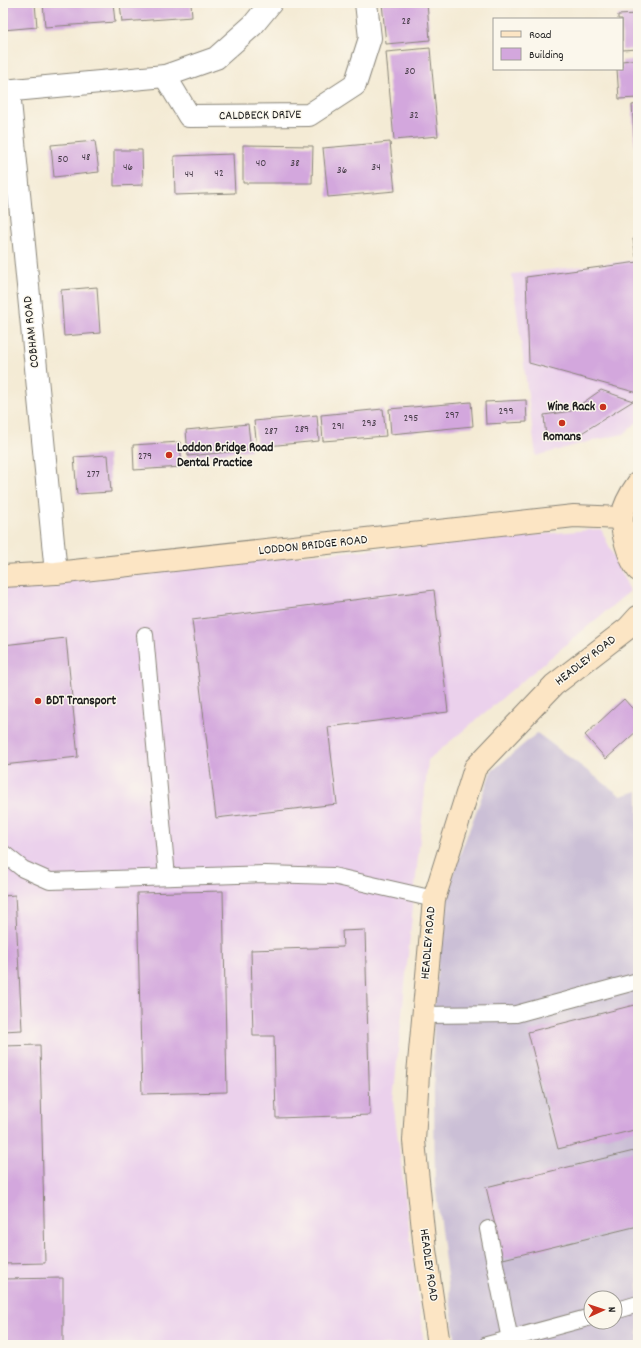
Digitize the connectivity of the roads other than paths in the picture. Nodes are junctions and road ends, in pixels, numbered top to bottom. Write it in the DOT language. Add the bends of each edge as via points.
graph roads {
  1 [pos="271,3"];
  2 [pos="366,3"];
  3 [pos="165,76"];
  4 [pos="6,91"];
  5 [pos="638,483"];
  6 [pos="622,518"];
  7 [pos="638,570"];
  8 [pos="56,573"];
  9 [pos="3,576"];
  10 [pos="638,617"];
  11 [pos="145,635"];
  12 [pos="3,853"];
  13 [pos="167,878"];
  14 [pos="434,899"];
  15 [pos="638,982"];
  16 [pos="423,1015"];
  17 [pos="488,1229"];
  18 [pos="638,1304"];
  19 [pos="623,1309"];
  20 [pos="583,1319"];
  21 [pos="510,1342"];
  22 [pos="439,1345"];
  23 [pos="487,1345"];
  1 -- 3 [label="street" via="253,25 216,58"];
  2 -- 3 [label="street, CALDBECK DRIVE" via="370,38 355,85 309,115 189,116"];
  3 -- 4 [label="street"];
  4 -- 8 [label="street, COBHAM ROAD"];
  5 -- 6 [label="street" via="627,501"];
  6 -- 7 [label="street" via="627,548"];
  6 -- 8 [label="street, LODDON BRIDGE ROAD" via="574,516"];
  8 -- 9 [label="street, LODDON BRIDGE ROAD"];
  10 -- 14 [label="street, HEADLEY ROAD" via="628,628 554,685 475,768"];
  11 -- 13 [label="lane"];
  12 -- 13 [label="lane" via="23,869 50,881"];
  13 -- 14 [label="lane" via="265,874 333,876"];
  14 -- 16 [label="street, HEADLEY ROAD"];
  15 -- 16 [label="lane" via="516,1014"];
  16 -- 22 [label="street, HEADLEY ROAD" via="414,1141 425,1250"];
  17 -- 21 [label="lane"];
  18 -- 19 [label="lane"];
  20 -- 21 [label="lane"];
  21 -- 23 [label="lane"];
}
